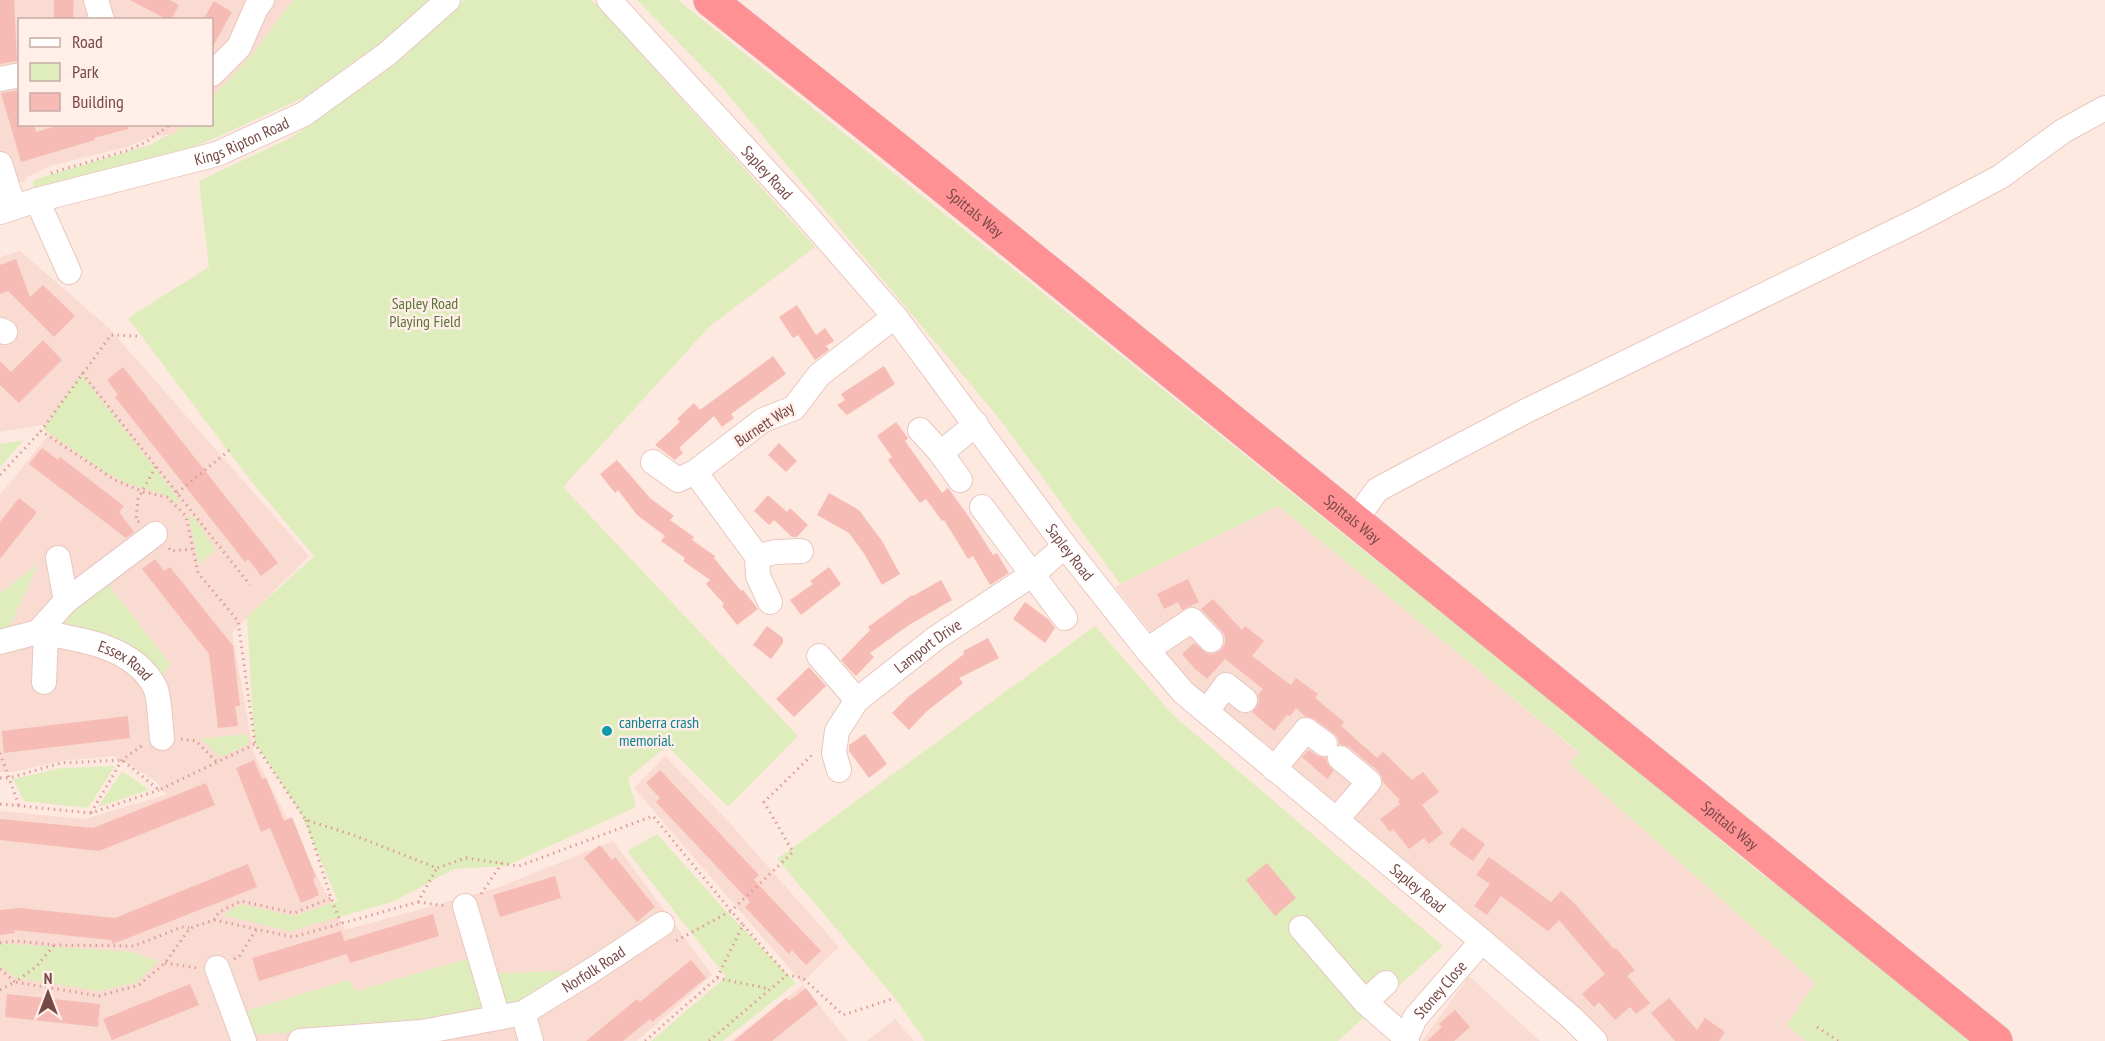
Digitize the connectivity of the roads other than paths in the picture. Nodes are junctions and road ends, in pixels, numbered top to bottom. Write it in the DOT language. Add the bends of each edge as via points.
graph roads {
  1 [pos="96,0"];
  2 [pos="448,0"];
  3 [pos="609,0"];
  4 [pos="710,0"];
  5 [pos="253,3"];
  6 [pos="101,18"];
  7 [pos="213,73"];
  8 [pos="18,75"];
  9 [pos="0,79"];
  10 [pos="2105,108"];
  11 [pos="0,164"];
  12 [pos="37,200"];
  13 [pos="7,210"];
  14 [pos="69,272"];
  15 [pos="896,318"];
  16 [pos="976,424"];
  17 [pos="921,429"];
  18 [pos="941,453"];
  19 [pos="653,462"];
  20 [pos="695,472"];
  21 [pos="960,480"];
  22 [pos="982,507"];
  23 [pos="1355,520"];
  24 [pos="155,534"];
  25 [pos="1065,546"];
  26 [pos="801,551"];
  27 [pos="757,556"];
  28 [pos="58,558"];
  29 [pos="1032,574"];
  30 [pos="66,601"];
  31 [pos="770,602"];
  32 [pos="1065,618"];
  33 [pos="42,633"];
  34 [pos="1211,640"];
  35 [pos="0,643"];
  36 [pos="1147,650"];
  37 [pos="819,656"];
  38 [pos="44,682"];
  39 [pos="857,700"];
  40 [pos="1245,700"];
  41 [pos="1207,711"];
  42 [pos="162,738"];
  43 [pos="1274,769"];
  44 [pos="839,770"];
  45 [pos="1336,820"];
  46 [pos="465,906"];
  47 [pos="662,924"];
  48 [pos="1301,928"];
  49 [pos="1482,941"];
  50 [pos="217,968"];
  51 [pos="1386,983"];
  52 [pos="1365,1002"];
  53 [pos="523,1013"];
  54 [pos="498,1018"];
  55 [pos="1407,1040"];
  56 [pos="244,1041"];
  57 [pos="300,1041"];
  58 [pos="531,1041"];
  59 [pos="1595,1041"];
  60 [pos="1996,1041"];
  1 -- 6 [label="street"];
  2 -- 12 [label="street, Kings Ripton Road" via="387,54 304,114 217,154"];
  3 -- 15 [label="street, Sapley Road"];
  4 -- 23 [label="highway, Spittals Way"];
  5 -- 7 [label="street" via="239,47"];
  8 -- 9 [label="street"];
  10 -- 23 [label="street" via="2063,131 2000,177 1920,219 1526,411 1377,490"];
  11 -- 13 [label="street"];
  12 -- 13 [label="street, Kings Ripton Road"];
  12 -- 14 [label="street"];
  15 -- 16 [label="street, Sapley Road"];
  15 -- 20 [label="street, Burnett Way" via="819,375 794,408 764,420"];
  16 -- 18 [label="street"];
  16 -- 25 [label="street, Sapley Road"];
  17 -- 18 [label="street"];
  18 -- 21 [label="street"];
  19 -- 20 [label="street" via="678,480"];
  20 -- 27 [label="street"];
  22 -- 29 [label="street"];
  23 -- 60 [label="highway, Spittals Way"];
  24 -- 30 [label="street"];
  25 -- 29 [label="street, Lamport Drive"];
  25 -- 36 [label="street, Sapley Road"];
  26 -- 27 [label="street"];
  27 -- 31 [label="street" via="758,576"];
  28 -- 30 [label="street"];
  29 -- 32 [label="street"];
  29 -- 39 [label="street, Lamport Drive" via="936,638"];
  30 -- 33 [label="street"];
  33 -- 35 [label="street, Essex Road"];
  33 -- 38 [label="street"];
  33 -- 42 [label="street, Essex Road" via="112,649 142,669 156,689"];
  34 -- 36 [label="street" via="1192,620"];
  36 -- 41 [label="street, Sapley Road" via="1184,693"];
  37 -- 39 [label="street"];
  39 -- 44 [label="street, Lamport Drive" via="837,730 834,753"];
  40 -- 41 [label="street" via="1226,685"];
  41 -- 43 [label="street, Sapley Road"];
  43 -- 45 [label="street, Sapley Road"];
  43 -- 45 [label="street" via="1306,730 1333,751 1369,782"];
  45 -- 49 [label="street, Sapley Road"];
  46 -- 54 [label="street"];
  47 -- 53 [label="street, Norfolk Road"];
  48 -- 52 [label="street"];
  49 -- 55 [label="street, Stoney Close" via="1415,1018"];
  49 -- 59 [label="street, Sapley Road"];
  50 -- 56 [label="street"];
  51 -- 52 [label="street"];
  52 -- 55 [label="street"];
  53 -- 54 [label="street, Norfolk Road"];
  53 -- 58 [label="street"];
  54 -- 57 [label="street, Norfolk Road" via="422,1032"];
}
